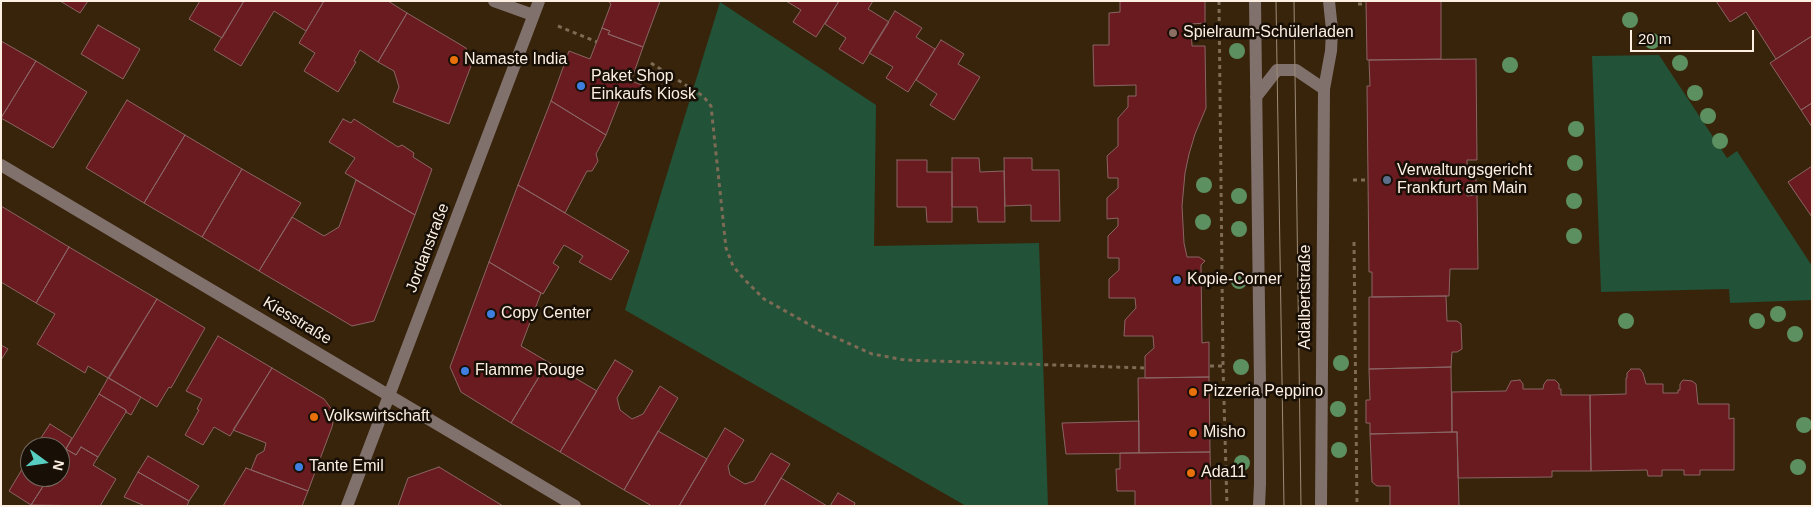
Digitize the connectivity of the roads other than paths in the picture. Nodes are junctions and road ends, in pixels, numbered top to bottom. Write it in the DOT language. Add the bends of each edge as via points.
graph roads {
  1 [pos="494,1"];
  2 [pos="539,1"];
  3 [pos="1255,1"];
  4 [pos="1329,1"];
  5 [pos="533,15"];
  6 [pos="1324,89"];
  7 [pos="1256,97"];
  8 [pos="1,165"];
  9 [pos="390,396"];
  10 [pos="348,506"];
  11 [pos="575,506"];
  12 [pos="1259,506"];
  13 [pos="1322,506"];
  1 -- 5 [label="street"];
  2 -- 5 [label="street, Jordanstraße"];
  3 -- 7 [label="street"];
  4 -- 6 [label="street, Adalbertstraße" via="1331,51"];
  5 -- 9 [label="street, Jordanstraße"];
  6 -- 7 [label="street" via="1296,70 1277,70"];
  6 -- 13 [label="street, Adalbertstraße"];
  7 -- 12 [label="street"];
  8 -- 9 [label="street, Kiesstraße"];
  9 -- 10 [label="street, Jordanstraße"];
  9 -- 11 [label="street, Kiesstraße"];
}
